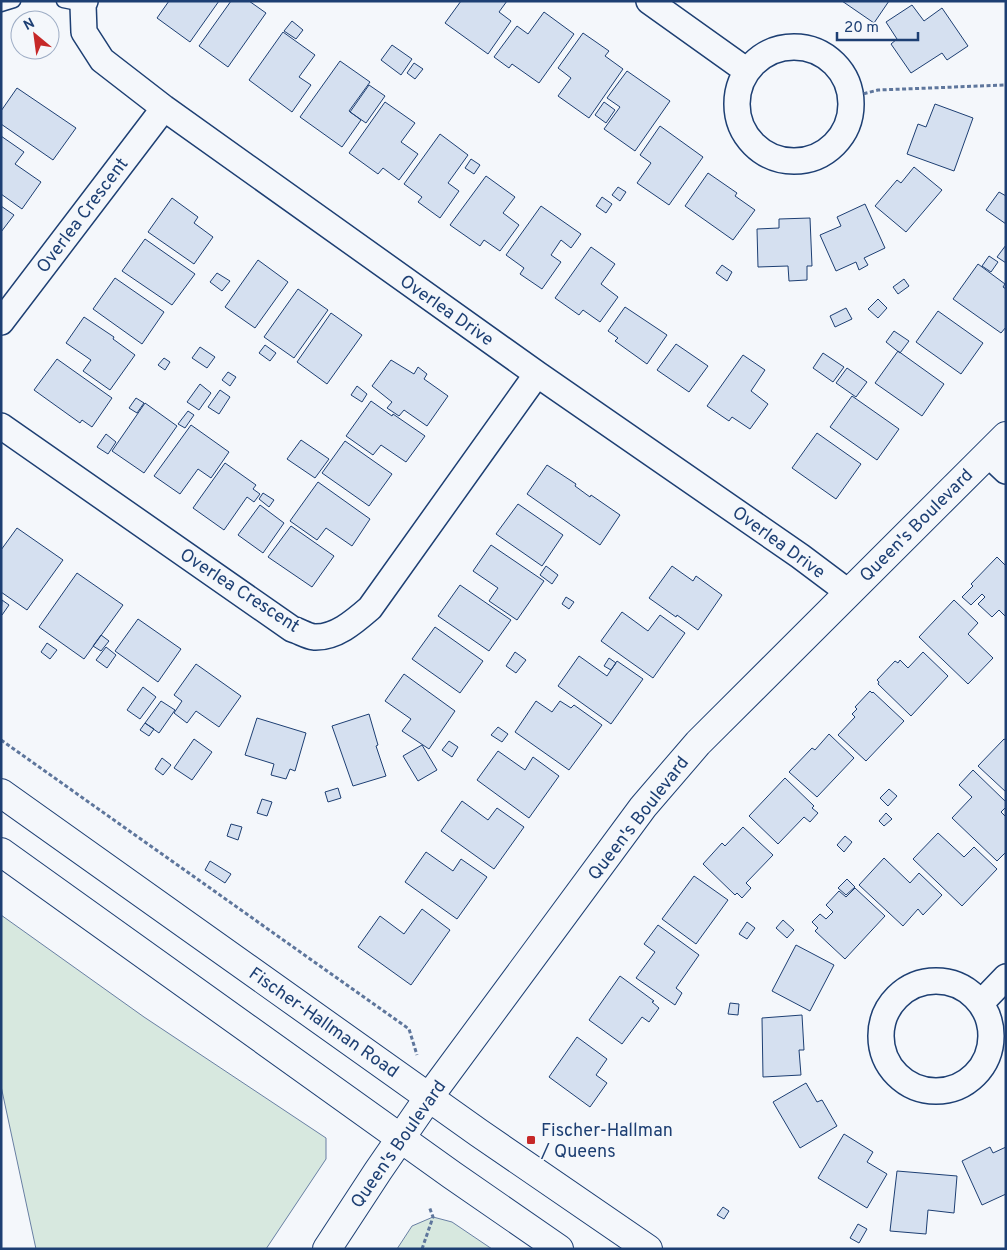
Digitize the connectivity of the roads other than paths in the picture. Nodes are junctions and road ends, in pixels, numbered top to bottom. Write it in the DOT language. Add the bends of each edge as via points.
graph roads {
  1 [pos="14,1"];
  2 [pos="650,1"];
  3 [pos="77,3"];
  4 [pos="1,5"];
  5 [pos="747,72"];
  6 [pos="164,108"];
  7 [pos="1,322"];
  8 [pos="537,374"];
  9 [pos="1,426"];
  10 [pos="1000,453"];
  11 [pos="848,592"];
  12 [pos="1,794"];
  13 [pos="1,852"];
  14 [pos="1006,978"];
  15 [pos="981,1003"];
  16 [pos="430,1097"];
  17 [pos="401,1138"];
  18 [pos="327,1249"];
  19 [pos="559,1249"];
  20 [pos="648,1249"];
  1 -- 4 [label="lane"];
  2 -- 5 [label="street"];
  3 -- 6 [label="street, Overlea Drive" via="84,32 102,60"];
  5 -- 5 [label="street" via="738,90 740,124 750,141 766,154 785,160 803,160 822,153 839,138 848,121 851,97 836,65 820,53 799,47 779,49 761,57"];
  6 -- 7 [label="street, Overlea Crescent"];
  6 -- 8 [label="street, Overlea Drive"];
  8 -- 9 [label="street, Overlea Crescent" via="370,608 353,623 334,633 315,637 292,629"];
  8 -- 11 [label="street, Overlea Drive"];
  10 -- 11 [label="main road, Queen's Boulevard"];
  11 -- 16 [label="main road, Queen's Boulevard" via="698,742 643,807"];
  12 -- 16 [label="main road, Fischer-Hallman Road"];
  13 -- 17 [label="main road"];
  14 -- 15 [label="street"];
  15 -- 15 [label="street" via="990,1020 992,1039 987,1059 976,1075 952,1090 932,1092 912,1086 896,1075 885,1058 881,1038 883,1020 892,1002 902,992 919,983 940,980 959,985"];
  16 -- 17 [label="main road, Queen's Boulevard"];
  16 -- 20 [label="main road, Fischer-Hallman Road"];
  17 -- 18 [label="main road, Queen's Boulevard"];
  17 -- 19 [label="main road"];
}
